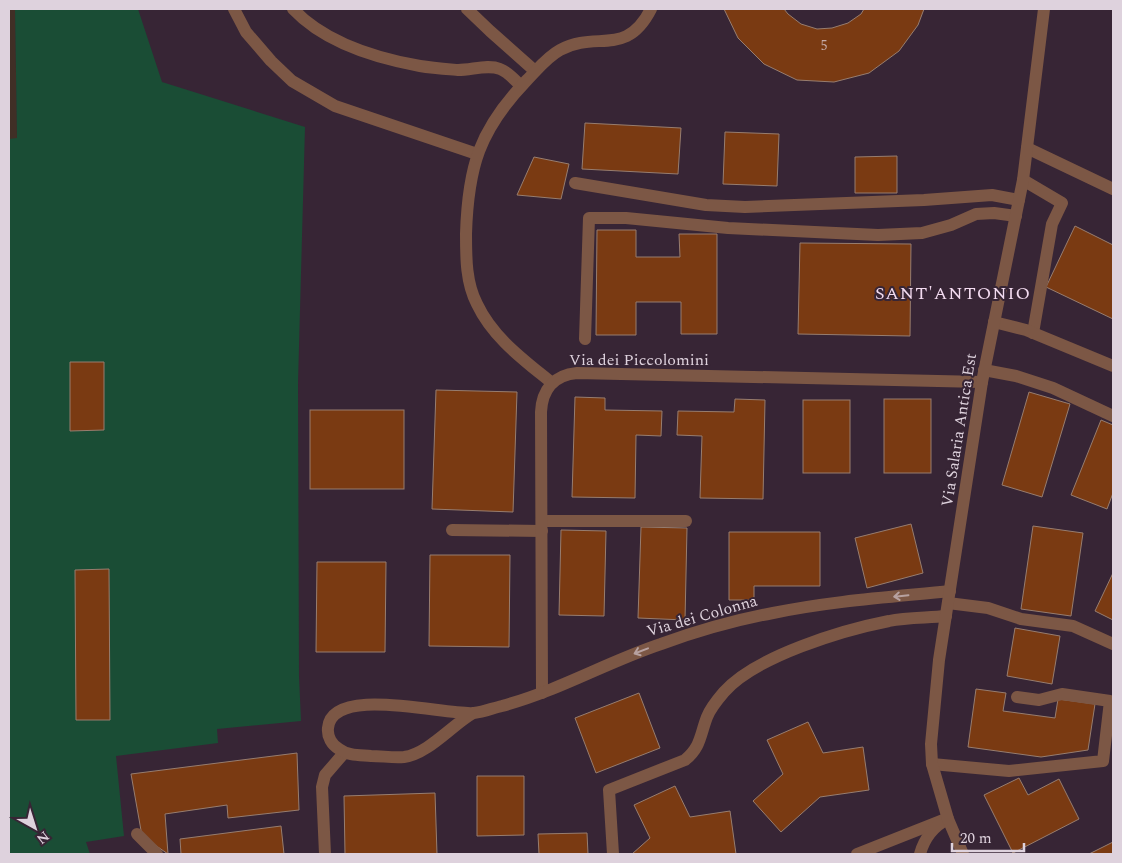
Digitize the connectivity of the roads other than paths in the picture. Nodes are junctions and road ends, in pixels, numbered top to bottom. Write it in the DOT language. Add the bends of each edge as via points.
graph roads {
  1 [pos="234,9"];
  2 [pos="293,9"];
  3 [pos="467,9"];
  4 [pos="651,9"];
  5 [pos="1044,9"];
  6 [pos="535,71"];
  7 [pos="521,86"];
  8 [pos="1027,148"];
  9 [pos="476,154"];
  10 [pos="1023,180"];
  11 [pos="575,182"];
  12 [pos="1113,189"];
  13 [pos="1019,200"];
  14 [pos="1016,216"];
  15 [pos="994,322"];
  16 [pos="1034,333"];
  17 [pos="586,339"];
  18 [pos="1113,366"];
  19 [pos="983,376"];
  20 [pos="552,383"];
  21 [pos="1113,416"];
  22 [pos="686,521"];
  23 [pos="542,526"];
  24 [pos="452,530"];
  25 [pos="949,597"];
  26 [pos="946,616"];
  27 [pos="1113,644"];
  28 [pos="542,693"];
  29 [pos="1017,697"];
  30 [pos="474,713"];
  31 [pos="344,753"];
  32 [pos="932,764"];
  33 [pos="948,819"];
  34 [pos="137,834"];
  35 [pos="157,854"];
  36 [pos="325,854"];
  37 [pos="612,854"];
  38 [pos="857,854"];
  39 [pos="920,854"];
  40 [pos="963,854"];
  1 -- 9 [label="street" via="246,32 292,81 335,106"];
  2 -- 7 [label="street" via="305,22 363,52 420,66 459,70 501,69"];
  3 -- 6 [label="street"];
  4 -- 6 [label="street" via="645,21 627,37 575,44 560,50"];
  5 -- 8 [label="street, Via Salaria Antica Est"];
  6 -- 7 [label="street"];
  7 -- 9 [label="street" via="492,124"];
  8 -- 10 [label="street, Via Salaria Antica Est"];
  8 -- 12 [label="street"];
  9 -- 20 [label="street" via="467,208 466,260 473,296 487,323 502,340"];
  10 -- 13 [label="street, Via Salaria Antica Est"];
  10 -- 16 [label="street" via="1062,203 1052,224"];
  11 -- 13 [label="street" via="715,206 755,207 992,195"];
  13 -- 14 [label="street, Via Salaria Antica Est"];
  14 -- 15 [label="street, Via Salaria Antica Est"];
  14 -- 17 [label="street" via="976,214 922,233 878,235 589,218"];
  15 -- 16 [label="street"];
  15 -- 19 [label="street, Via Salaria Antica Est"];
  16 -- 18 [label="street"];
  19 -- 20 [label="street, Via dei Piccolomini" via="577,373 564,375"];
  19 -- 21 [label="street, Via dei Piccolomini" via="1016,376 1053,388"];
  19 -- 25 [label="street, Via Salaria Antica Est"];
  20 -- 23 [label="street, Via dei Piccolomini" via="541,404"];
  22 -- 23 [label="street"];
  23 -- 24 [label="street"];
  23 -- 28 [label="street, Via dei Piccolomini"];
  25 -- 26 [label="street, Via Salaria Antica Est"];
  25 -- 27 [label="street, Via dei Colonna" via="1020,619 1073,626"];
  25 -- 28 [label="street, Via dei Colonna, one-way" via="804,608 745,619 660,644"];
  26 -- 32 [label="street, Via Salaria Antica Est"];
  26 -- 37 [label="street" via="891,620 821,640 755,667 725,691 707,715 698,748 693,754 610,790"];
  28 -- 30 [label="street, Via dei Colonna"];
  29 -- 32 [label="street" via="1039,700 1062,694 1110,701 1103,760 1009,771"];
  30 -- 31 [label="street, Via dei Colonna" via="414,754 392,757"];
  30 -- 31 [label="street, Via dei Colonna" via="409,706 348,707 332,718 328,725 330,741"];
  31 -- 36 [label="street" via="325,775 322,787"];
  32 -- 33 [label="street, Via Salaria Antica Est"];
  33 -- 38 [label="street"];
  33 -- 39 [label="street" via="930,834"];
  33 -- 40 [label="street, Via Salaria Antica Est"];
  34 -- 35 [label="street"];
}
